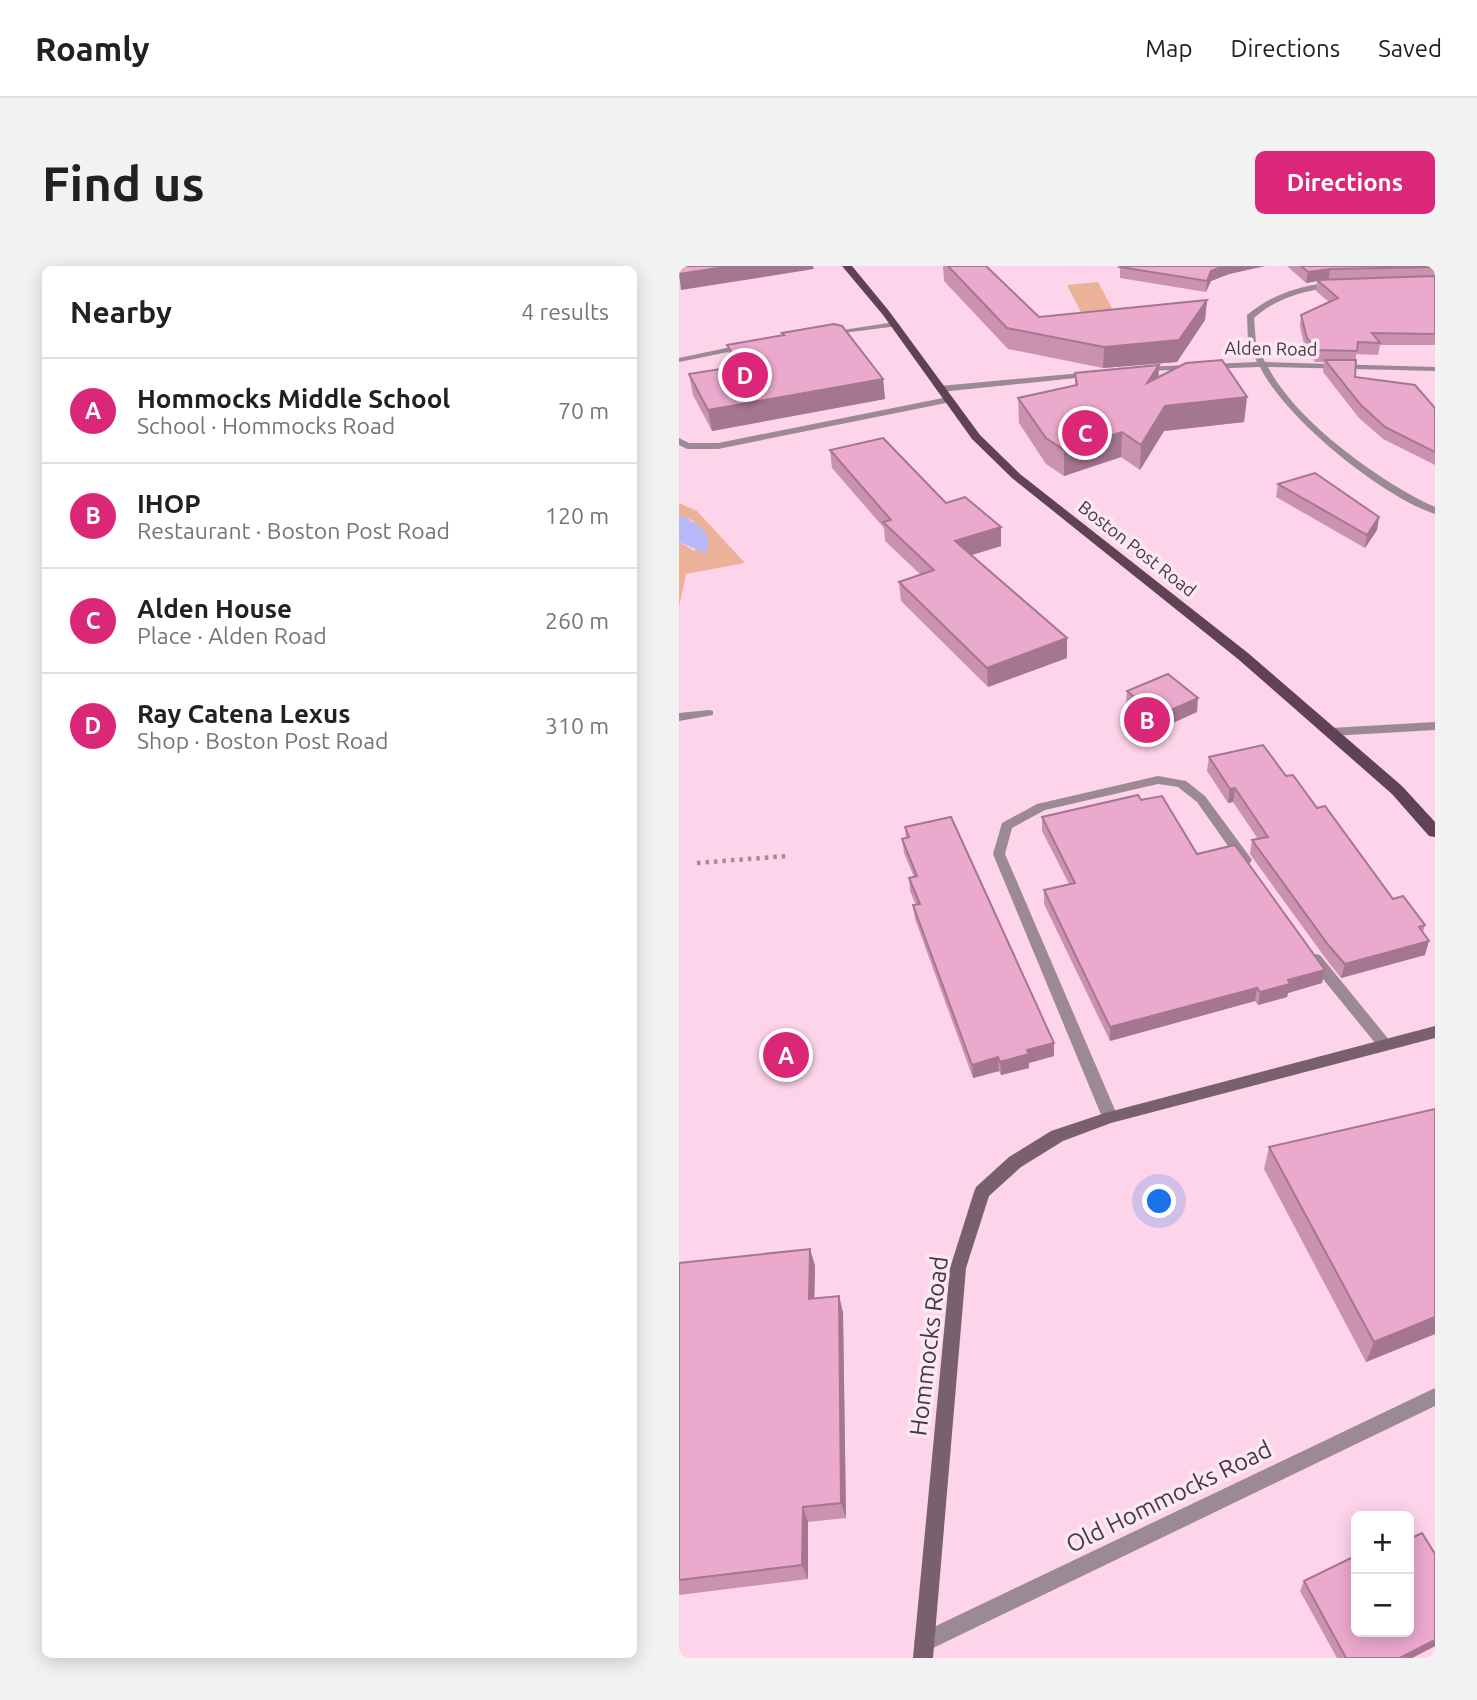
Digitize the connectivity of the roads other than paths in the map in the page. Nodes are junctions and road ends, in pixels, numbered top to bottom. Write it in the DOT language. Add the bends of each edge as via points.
graph roads {
  1 [pos="847,266"];
  2 [pos="1343,284"];
  3 [pos="895,324"];
  4 [pos="819,334"];
  5 [pos="757,344"];
  6 [pos="679,360"];
  7 [pos="1261,363"];
  8 [pos="1435,369"];
  9 [pos="1133,370"];
  10 [pos="1105,373"];
  11 [pos="944,394"];
  12 [pos="679,441"];
  13 [pos="1435,511"];
  14 [pos="709,713"];
  15 [pos="679,716"];
  16 [pos="1435,726"];
  17 [pos="1331,732"];
  18 [pos="1435,832"];
  19 [pos="1256,876"];
  20 [pos="1303,943"];
  21 [pos="1435,1032"];
  22 [pos="1384,1045"];
  23 [pos="1109,1117"];
  24 [pos="1435,1397"];
  25 [pos="923,1650"];
  1 -- 3 [label="main road, Boston Post Road"];
  2 -- 7 [label="street" via="1301,289 1250,317 1248,326"];
  3 -- 4 [label="street"];
  3 -- 11 [label="main road, Boston Post Road"];
  5 -- 6 [label="street"];
  7 -- 8 [label="street, Alden Road"];
  7 -- 9 [label="street, Alden Road"];
  7 -- 13 [label="street" via="1301,416 1353,462"];
  10 -- 11 [label="street"];
  11 -- 12 [label="street" via="718,446 687,446"];
  11 -- 17 [label="main road, Boston Post Road" via="976,437 1016,477 1243,656"];
  14 -- 15 [label="street"];
  16 -- 17 [label="street"];
  17 -- 18 [label="main road, Boston Post Road" via="1397,790"];
  19 -- 23 [label="street" via="1201,799 1182,784 1158,780 1041,807 1006,826 999,854"];
  20 -- 22 [label="street"];
  21 -- 22 [label="street, Hommocks Road"];
  22 -- 23 [label="street, Hommocks Road"];
  23 -- 25 [label="street, Hommocks Road" via="1057,1136 1015,1162 982,1192 958,1268"];
  24 -- 25 [label="street, Old Hommocks Road"];
}
